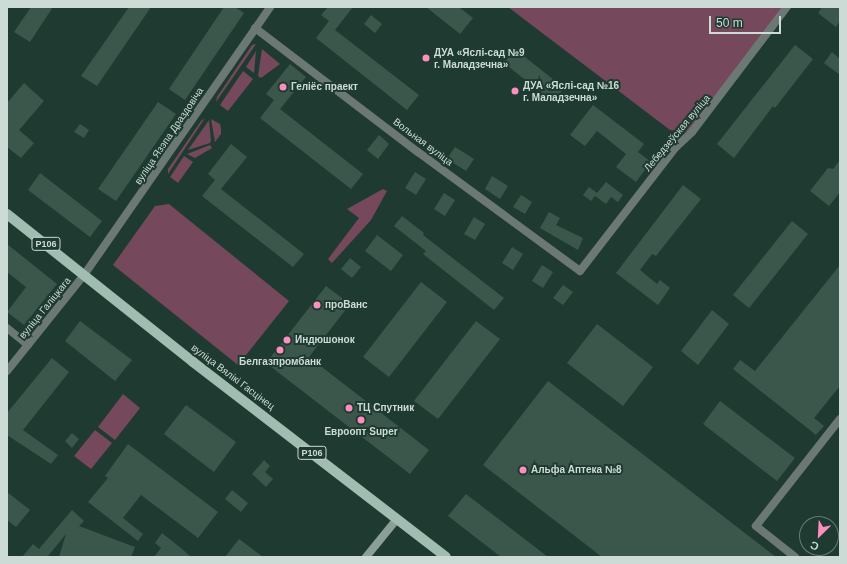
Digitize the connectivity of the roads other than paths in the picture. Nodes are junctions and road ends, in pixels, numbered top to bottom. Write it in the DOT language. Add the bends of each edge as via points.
graph roads {
  1 [pos="270,7"];
  2 [pos="787,7"];
  3 [pos="254,28"];
  4 [pos="7,214"];
  5 [pos="580,271"];
  6 [pos="84,275"];
  7 [pos="7,328"];
  8 [pos="28,345"];
  9 [pos="7,372"];
  10 [pos="840,419"];
  11 [pos="397,519"];
  12 [pos="366,557"];
  13 [pos="446,557"];
  14 [pos="795,557"];
  1 -- 3 [label="street, вуліца Язэпа Драздовіча"];
  2 -- 5 [label="street, Лебедзеўская вуліца" via="692,132 676,147"];
  3 -- 5 [label="street, Вольная вуліца"];
  3 -- 6 [label="street, вуліца Язэпа Драздовіча"];
  4 -- 6 [label="main road, вуліца Вялікі Гасцінец / Р106"];
  6 -- 8 [label="street, вуліца Галіцкага"];
  6 -- 11 [label="main road, вуліца Вялікі Гасцінец / Р106"];
  7 -- 8 [label="street"];
  8 -- 9 [label="street, вуліца Галіцкага"];
  10 -- 14 [label="street" via="756,526"];
  11 -- 12 [label="main road"];
  11 -- 13 [label="main road, вуліца Вялікі Гасцінец / Р106"];
}
